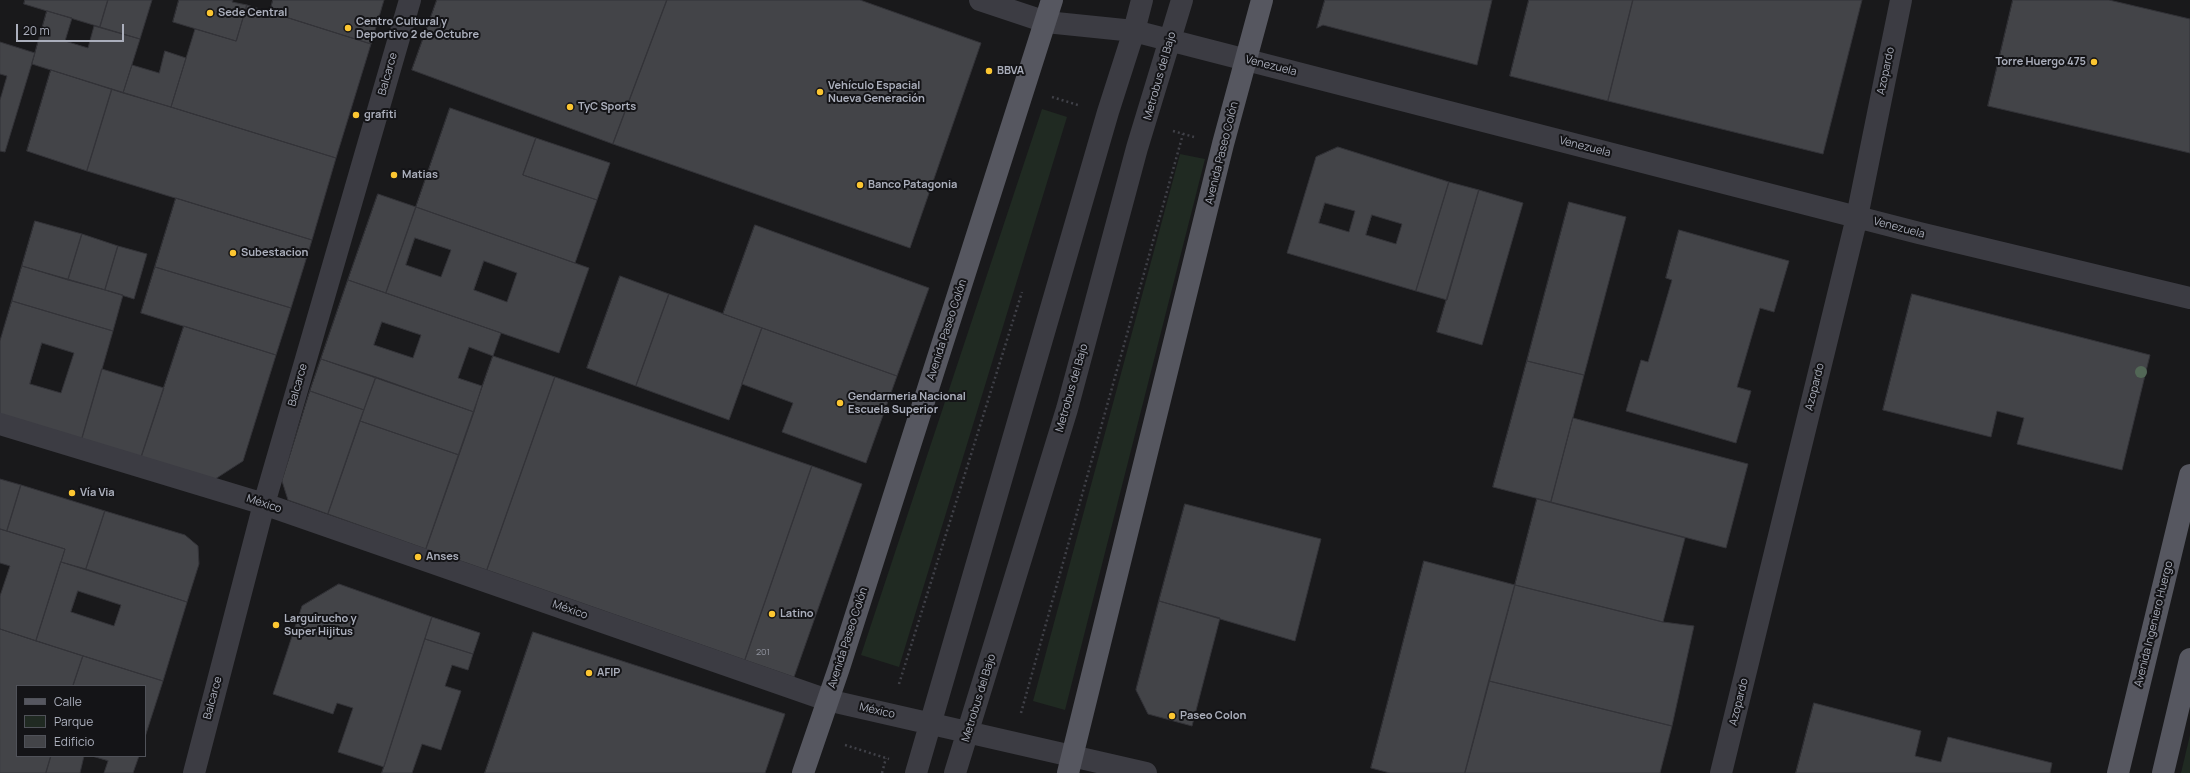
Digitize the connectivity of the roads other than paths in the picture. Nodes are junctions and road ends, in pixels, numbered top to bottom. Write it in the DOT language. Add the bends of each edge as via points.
graph roads {
  1 [pos="410,0"];
  2 [pos="980,0"];
  3 [pos="1052,0"];
  4 [pos="1142,0"];
  5 [pos="1182,0"];
  6 [pos="1262,0"];
  7 [pos="1901,0"];
  8 [pos="1046,22"];
  9 [pos="1134,31"];
  10 [pos="1171,40"];
  11 [pos="1246,60"];
  12 [pos="1857,217"];
  13 [pos="2190,298"];
  14 [pos="0,424"];
  15 [pos="2190,474"];
  16 [pos="264,504"];
  17 [pos="2190,659"];
  18 [pos="827,700"];
  19 [pos="931,724"];
  20 [pos="969,732"];
  21 [pos="1070,764"];
  22 [pos="917,770"];
  23 [pos="194,773"];
  24 [pos="803,773"];
  25 [pos="955,773"];
  26 [pos="1146,773"];
  27 [pos="1721,773"];
  28 [pos="2118,773"];
  29 [pos="2162,773"];
  1 -- 16 [label="street, Balcarce"];
  2 -- 8 [label="street, Venezuela"];
  3 -- 8 [label="main road, Avenida Paseo Colón"];
  4 -- 9 [label="street"];
  5 -- 10 [label="street, Metrobus del Bajo"];
  6 -- 11 [label="main road, Avenida Paseo Colón"];
  7 -- 12 [label="street, Azopardo"];
  8 -- 9 [label="street, Venezuela"];
  8 -- 18 [label="main road, Avenida Paseo Colón"];
  9 -- 10 [label="street, Venezuela"];
  9 -- 19 [label="street" via="1108,112"];
  10 -- 11 [label="street, Venezuela"];
  10 -- 20 [label="street, Metrobus del Bajo" via="1138,148 1067,409"];
  11 -- 12 [label="street, Venezuela"];
  11 -- 21 [label="main road, Avenida Paseo Colón"];
  12 -- 13 [label="street, Venezuela"];
  12 -- 27 [label="street, Azopardo"];
  14 -- 16 [label="street, México"];
  15 -- 28 [label="main road, Avenida Ingeniero Huergo"];
  16 -- 18 [label="street, México"];
  16 -- 23 [label="street, Balcarce"];
  17 -- 29 [label="main road"];
  18 -- 19 [label="street, México"];
  18 -- 24 [label="main road, Avenida Paseo Colón"];
  19 -- 20 [label="street, México"];
  19 -- 22 [label="street"];
  20 -- 21 [label="street, México"];
  20 -- 25 [label="street, Metrobus del Bajo"];
  21 -- 26 [label="street, México"];
}
